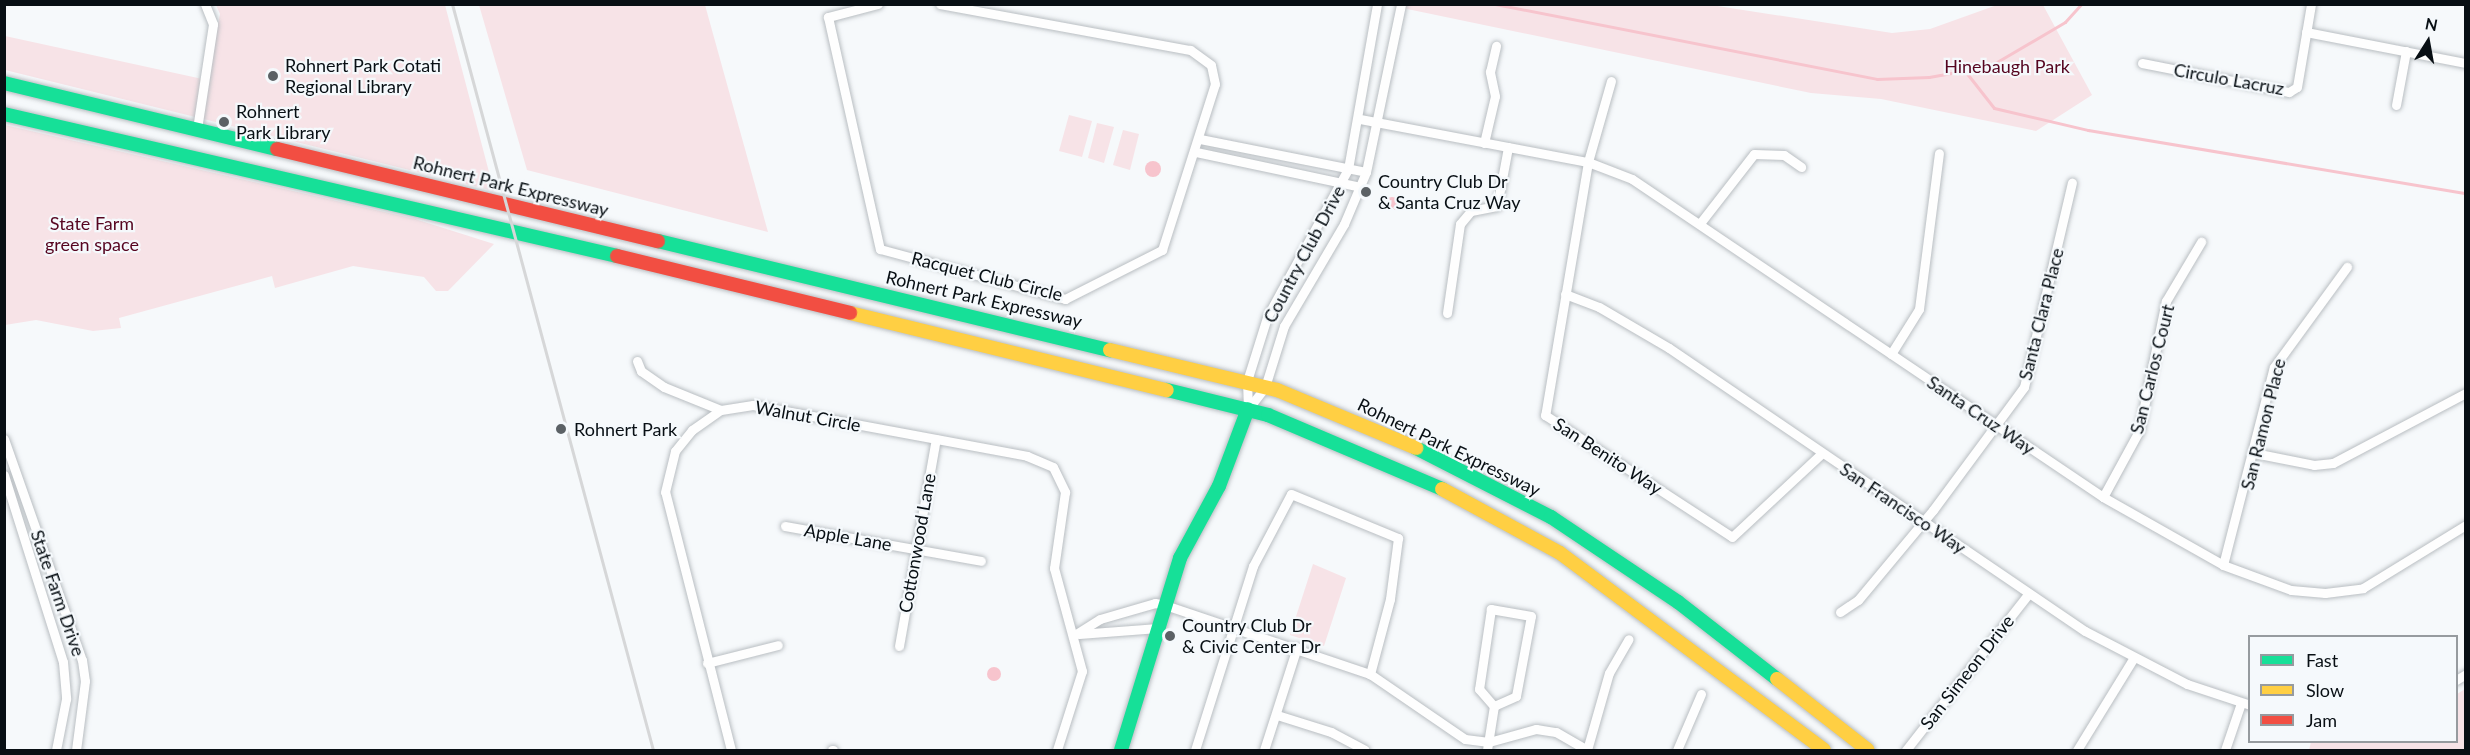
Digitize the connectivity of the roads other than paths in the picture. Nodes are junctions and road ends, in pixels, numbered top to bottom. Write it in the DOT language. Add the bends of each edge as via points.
graph roads {
  1 [pos="205,4"];
  2 [pos="878,4"];
  3 [pos="940,4"];
  4 [pos="1377,4"];
  5 [pos="1401,4"];
  6 [pos="2311,4"];
  7 [pos="2306,32"];
  8 [pos="1496,46"];
  9 [pos="2406,51"];
  10 [pos="2142,63"];
  11 [pos="2466,63"];
  12 [pos="1611,81"];
  13 [pos="4,83"];
  14 [pos="2396,105"];
  15 [pos="4,114"];
  16 [pos="1360,119"];
  17 [pos="1380,123"];
  18 [pos="197,129"];
  19 [pos="1200,139"];
  20 [pos="1484,143"];
  21 [pos="1508,147"];
  22 [pos="1196,152"];
  23 [pos="1939,153"];
  24 [pos="1588,162"];
  25 [pos="1801,167"];
  26 [pos="1348,168"];
  27 [pos="1366,172"];
  28 [pos="1341,183"];
  29 [pos="2072,183"];
  30 [pos="1360,187"];
  31 [pos="1701,222"];
  32 [pos="2201,242"];
  33 [pos="2347,267"];
  34 [pos="1564,294"];
  35 [pos="1447,313"];
  36 [pos="1891,354"];
  37 [pos="637,362"];
  38 [pos="1247,381"];
  39 [pos="1265,387"];
  40 [pos="2466,393"];
  41 [pos="1248,409"];
  42 [pos="721,410"];
  43 [pos="1995,424"];
  44 [pos="4,439"];
  45 [pos="936,439"];
  46 [pos="1822,453"];
  47 [pos="2254,453"];
  48 [pos="4,476"];
  49 [pos="2103,496"];
  50 [pos="1924,522"];
  51 [pos="2466,525"];
  52 [pos="785,526"];
  53 [pos="916,549"];
  54 [pos="981,561"];
  55 [pos="2223,565"];
  56 [pos="2029,593"];
  57 [pos="1166,605"];
  58 [pos="1840,612"];
  59 [pos="1232,627"];
  60 [pos="1158,628"];
  61 [pos="1076,634"];
  62 [pos="1629,639"];
  63 [pos="778,645"];
  64 [pos="898,646"];
  65 [pos="1297,647"];
  66 [pos="2133,659"];
  67 [pos="707,663"];
  68 [pos="1370,674"];
  69 [pos="1701,694"];
  70 [pos="2245,704"];
  71 [pos="1494,706"];
  72 [pos="1277,715"];
  73 [pos="1488,746"];
  74 [pos="56,750"];
  75 [pos="76,750"];
  76 [pos="731,750"];
  77 [pos="1057,750"];
  78 [pos="1121,750"];
  79 [pos="1195,750"];
  80 [pos="1264,750"];
  81 [pos="1365,750"];
  82 [pos="1587,750"];
  83 [pos="1677,750"];
  84 [pos="1824,750"];
  85 [pos="1868,750"];
  86 [pos="1905,750"];
  87 [pos="2077,750"];
  88 [pos="2226,750"];
  1 -- 18 [label="street" via="213,24"];
  2 -- 22 [label="street, Racquet Club Circle" via="828,16 880,249 1065,299 1162,250"];
  3 -- 19 [label="street, Racquet Club Circle" via="1190,50 1211,65 1215,84"];
  4 -- 16 [label="street, Country Club Drive"];
  5 -- 17 [label="street, Country Club Drive"];
  6 -- 7 [label="street, Circulo Lacruz"];
  7 -- 9 [label="street"];
  7 -- 10 [label="street, Circulo Lacruz" via="2297,87 2289,92"];
  8 -- 20 [label="street" via="1490,72 1495,96"];
  9 -- 11 [label="street"];
  9 -- 14 [label="street"];
  12 -- 24 [label="street, San Benito Way"];
  13 -- 18 [label="main road, Rohnert Park Expressway"];
  15 -- 41 [label="main road" via="439,213"];
  16 -- 17 [label="street, Santa Cruz Way"];
  16 -- 26 [label="street, Country Club Drive"];
  17 -- 20 [label="street, Santa Cruz Way"];
  17 -- 27 [label="street, Country Club Drive"];
  18 -- 38 [label="main road, Rohnert Park Expressway"];
  19 -- 22 [label="street, Racquet Club Circle"];
  19 -- 26 [label="street"];
  20 -- 21 [label="street, Santa Cruz Way"];
  21 -- 24 [label="street, Santa Cruz Way"];
  21 -- 35 [label="street" via="1497,206 1471,211 1460,224"];
  22 -- 28 [label="street"];
  23 -- 36 [label="street" via="1919,309"];
  24 -- 31 [label="street, Santa Cruz Way" via="1632,179"];
  24 -- 34 [label="street, San Benito Way"];
  25 -- 31 [label="street" via="1784,155 1754,154"];
  26 -- 27 [label="street"];
  26 -- 28 [label="street, Country Club Drive"];
  27 -- 30 [label="street, Country Club Drive"];
  28 -- 30 [label="street"];
  28 -- 38 [label="street, Country Club Drive" via="1293,261 1267,317"];
  29 -- 43 [label="street, Santa Clara Place" via="2024,387"];
  30 -- 39 [label="street, Country Club Drive" via="1344,224 1287,318"];
  31 -- 36 [label="street, Santa Cruz Way"];
  32 -- 49 [label="street, San Carlos Court" via="2166,301 2139,431"];
  33 -- 47 [label="street, San Ramon Place" via="2281,352"];
  34 -- 46 [label="street, San Francisco Way" via="1638,328"];
  34 -- 46 [label="street, San Benito Way" via="1545,415 1732,537"];
  36 -- 43 [label="street, Santa Cruz Way"];
  37 -- 42 [label="street" via="641,371 664,387"];
  38 -- 39 [label="main road, Rohnert Park Expressway"];
  38 -- 41 [label="street, Country Club Drive"];
  39 -- 41 [label="street, Country Club Drive"];
  39 -- 85 [label="main road, Rohnert Park Expressway" via="1378,428 1551,517 1678,602"];
  40 -- 47 [label="street" via="2333,464 2314,465"];
  41 -- 57 [label="main road, Country Club Drive" via="1219,486 1180,558"];
  41 -- 84 [label="main road" via="1425,479 1560,553"];
  42 -- 45 [label="street, Walnut Circle" via="753,405"];
  42 -- 67 [label="street, Walnut Circle" via="704,419 675,451 665,492"];
  43 -- 49 [label="street, Santa Cruz Way"];
  43 -- 50 [label="street, Santa Clara Place"];
  44 -- 75 [label="street, State Farm Drive" via="82,660 85,681"];
  45 -- 53 [label="street, Cottonwood Lane"];
  45 -- 61 [label="street, Walnut Circle" via="1027,456 1053,467 1065,492 1054,568"];
  46 -- 50 [label="street, San Francisco Way"];
  47 -- 55 [label="street, San Ramon Place"];
  48 -- 74 [label="street, State Farm Drive" via="63,662 66,699"];
  49 -- 55 [label="street, Santa Cruz Way"];
  50 -- 56 [label="street, San Francisco Way"];
  50 -- 58 [label="street, Santa Clara Place" via="1858,600"];
  51 -- 55 [label="street, Santa Cruz Way" via="2363,588 2325,593 2291,590"];
  52 -- 53 [label="street, Apple Lane"];
  53 -- 54 [label="street, Apple Lane"];
  53 -- 64 [label="street, Cottonwood Lane"];
  56 -- 66 [label="street, San Francisco Way"];
  56 -- 86 [label="street, San Simeon Drive"];
  57 -- 59 [label="street"];
  57 -- 60 [label="main road, Country Club Drive"];
  57 -- 61 [label="street" via="1155,603 1101,619"];
  59 -- 65 [label="street"];
  59 -- 68 [label="street" via="1262,545 1291,494 1398,538 1390,599"];
  59 -- 79 [label="street"];
  60 -- 61 [label="street"];
  60 -- 78 [label="main road, Country Club Drive"];
  61 -- 77 [label="street, Walnut Circle" via="1082,671"];
  62 -- 82 [label="street" via="1609,673"];
  63 -- 67 [label="street"];
  65 -- 68 [label="street"];
  65 -- 72 [label="street"];
  66 -- 70 [label="street, San Francisco Way"];
  66 -- 87 [label="street"];
  67 -- 76 [label="street, Walnut Circle"];
  68 -- 73 [label="street" via="1464,739"];
  69 -- 83 [label="street"];
  70 -- 88 [label="street"];
  71 -- 71 [label="street" via="1516,696 1531,615 1491,609 1479,689"];
  71 -- 73 [label="street"];
  72 -- 80 [label="street"];
  72 -- 81 [label="street" via="1331,732"];
  73 -- 82 [label="street" via="1536,729 1556,732"];
}
